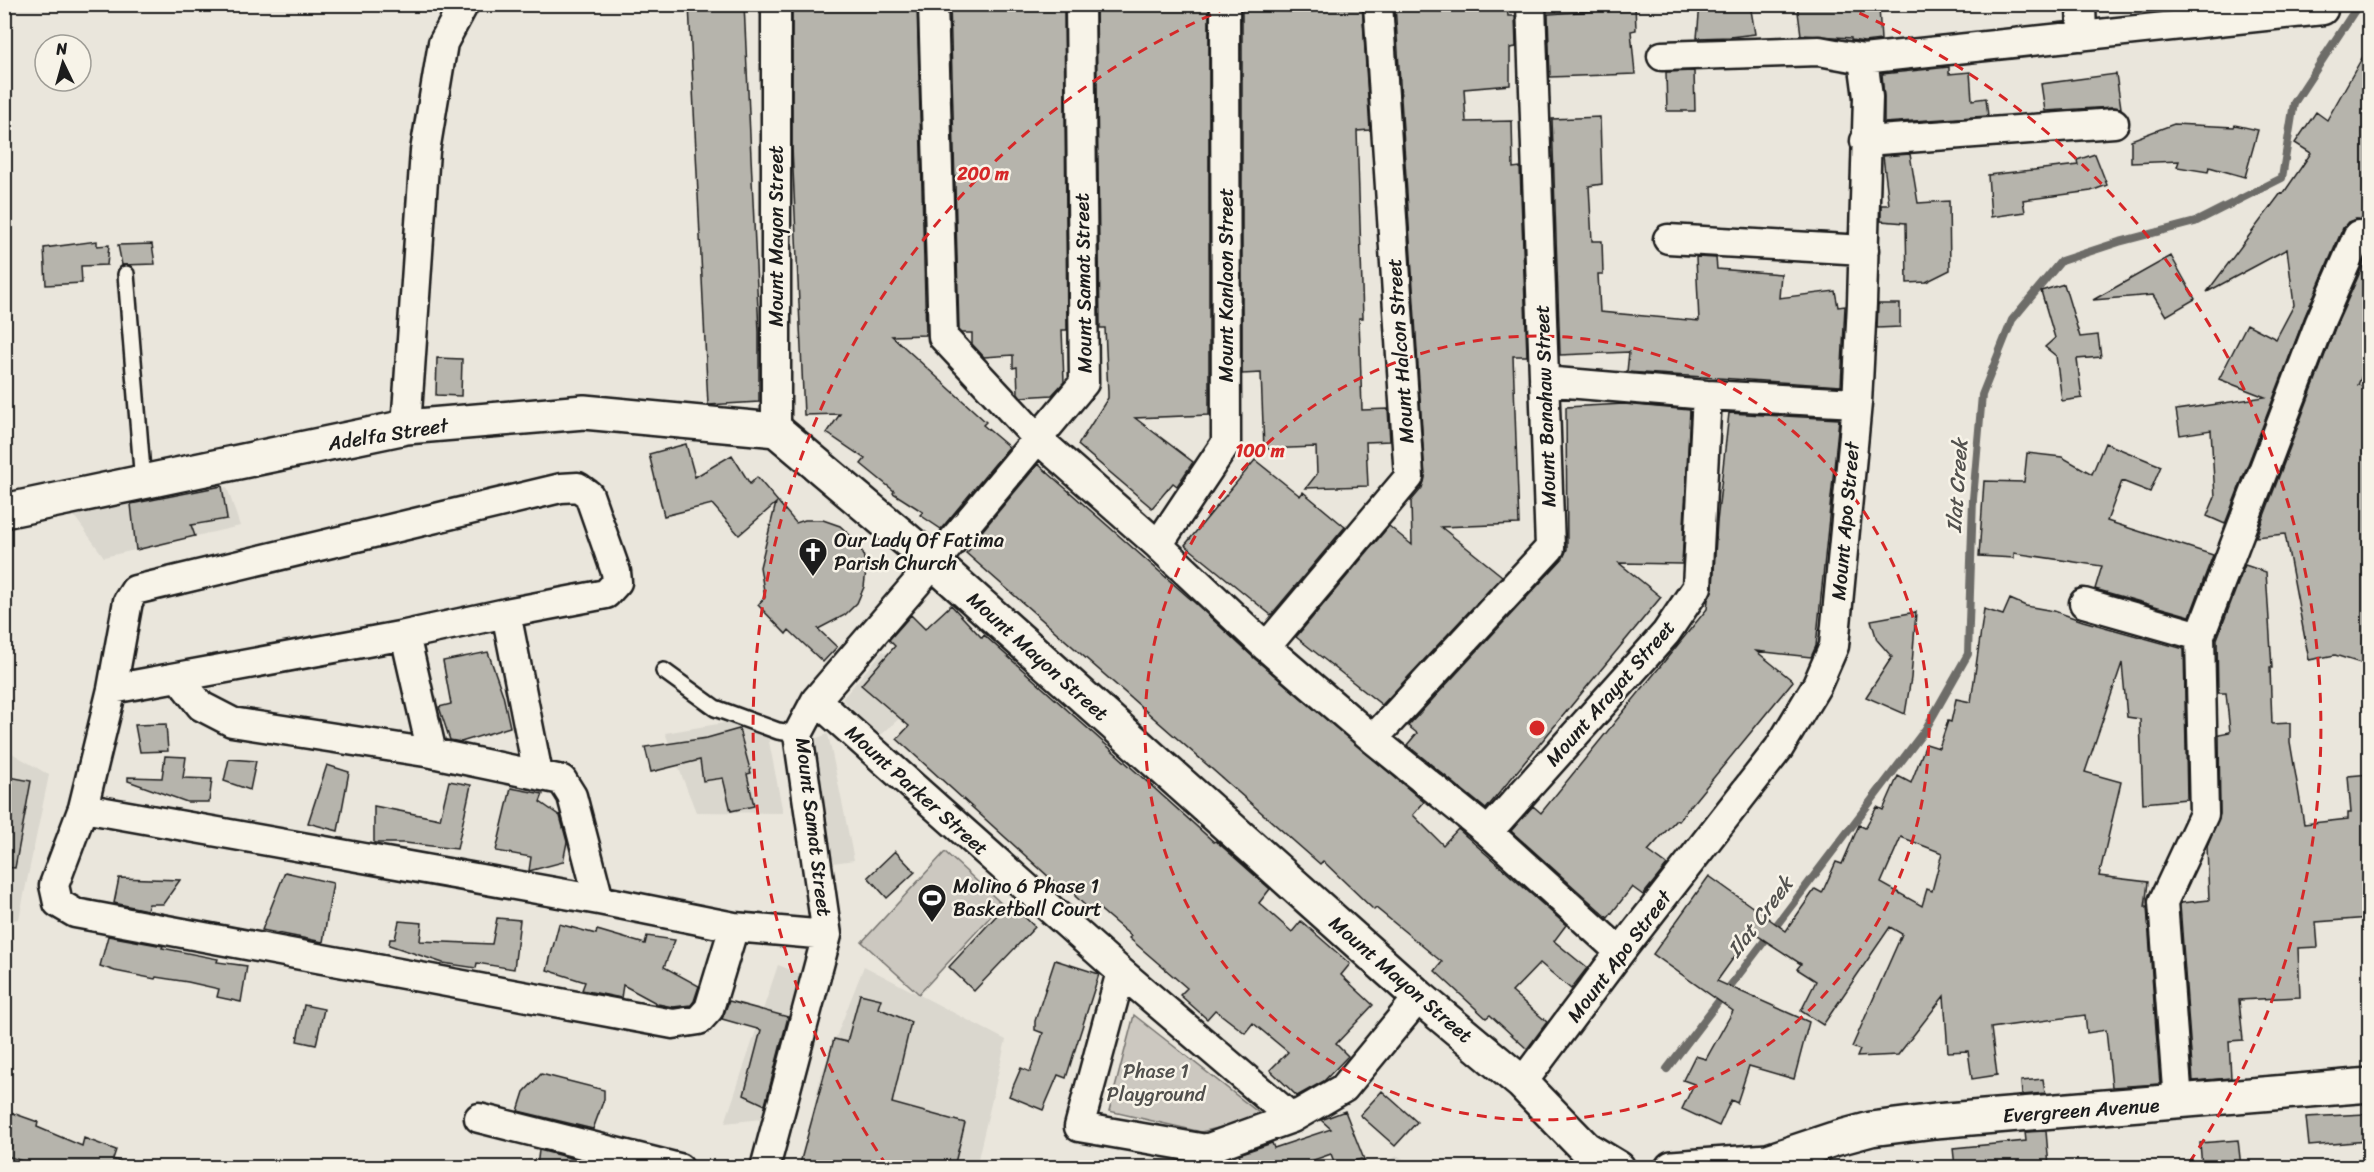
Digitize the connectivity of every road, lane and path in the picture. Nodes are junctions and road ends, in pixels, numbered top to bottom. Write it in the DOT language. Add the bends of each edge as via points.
graph roads {
  1 [pos="464,4"];
  2 [pos="776,4"];
  3 [pos="933,4"];
  4 [pos="1080,4"];
  5 [pos="1225,4"];
  6 [pos="1378,4"];
  7 [pos="1532,4"];
  8 [pos="2081,4"];
  9 [pos="2322,4"];
  10 [pos="2082,36"];
  11 [pos="1662,56"];
  12 [pos="1863,59"];
  13 [pos="2114,123"];
  14 [pos="1866,141"];
  15 [pos="2358,235"];
  16 [pos="1668,239"];
  17 [pos="1864,250"];
  18 [pos="126,274"];
  19 [pos="1544,381"];
  20 [pos="1707,395"];
  21 [pos="1857,403"];
  22 [pos="406,427"];
  23 [pos="776,430"];
  24 [pos="1039,440"];
  25 [pos="143,483"];
  26 [pos="4,511"];
  27 [pos="1158,545"];
  28 [pos="934,563"];
  29 [pos="2084,603"];
  30 [pos="506,613"];
  31 [pos="405,634"];
  32 [pos="2200,636"];
  33 [pos="1266,647"];
  34 [pos="664,671"];
  35 [pos="178,677"];
  36 [pos="112,689"];
  37 [pos="816,700"];
  38 [pos="798,734"];
  39 [pos="1373,739"];
  40 [pos="432,753"];
  41 [pos="538,774"];
  42 [pos="83,808"];
  43 [pos="1488,832"];
  44 [pos="599,900"];
  45 [pos="734,927"];
  46 [pos="827,935"];
  47 [pos="1620,952"];
  48 [pos="1121,972"];
  49 [pos="1419,997"];
  50 [pos="1522,1083"];
  51 [pos="2370,1085"];
  52 [pos="2178,1102"];
  53 [pos="479,1118"];
  54 [pos="1292,1118"];
  55 [pos="1799,1160"];
  56 [pos="679,1167"];
  57 [pos="765,1167"];
  58 [pos="1618,1167"];
  59 [pos="1672,1167"];
  1 -- 22 [label="street" via="442,43 425,151"];
  2 -- 23 [label="street, Mount Mayon Street"];
  3 -- 24 [label="street" via="944,337"];
  4 -- 24 [label="street, Mount Samat Street" via="1084,383"];
  5 -- 27 [label="street, Mount Kanlaon Street" via="1227,443"];
  6 -- 33 [label="street, Mount Halcon Street" via="1408,477"];
  7 -- 19 [label="street, Mount Banahaw Street"];
  8 -- 10 [label="street"];
  9 -- 10 [label="street" via="2323,10"];
  10 -- 12 [label="street"];
  11 -- 12 [label="street" via="1820,51"];
  12 -- 14 [label="street, Mount Apo Street" via="1868,97"];
  13 -- 14 [label="street"];
  14 -- 17 [label="street, Mount Apo Street"];
  15 -- 32 [label="street" via="2320,322"];
  16 -- 17 [label="street"];
  17 -- 21 [label="street, Mount Apo Street"];
  18 -- 25 [label="lane"];
  19 -- 20 [label="street"];
  19 -- 39 [label="street, Mount Banahaw Street" via="1550,548"];
  20 -- 21 [label="street"];
  20 -- 43 [label="street, Mount Arayat Street" via="1696,587 1666,633"];
  21 -- 47 [label="street, Mount Apo Street" via="1834,646 1817,685 1779,748"];
  22 -- 23 [label="street, Adelfa Street" via="584,412"];
  22 -- 25 [label="street, Adelfa Street"];
  23 -- 28 [label="street, Mount Mayon Street"];
  24 -- 27 [label="street"];
  24 -- 28 [label="street, Mount Samat Street"];
  25 -- 26 [label="street, Adelfa Street"];
  27 -- 33 [label="street"];
  28 -- 37 [label="street, Mount Samat Street"];
  28 -- 49 [label="street, Mount Mayon Street"];
  29 -- 32 [label="street"];
  30 -- 31 [label="street"];
  30 -- 36 [label="street" via="606,594 616,582 589,495 578,487 135,590 128,601"];
  30 -- 41 [label="street"];
  31 -- 35 [label="street"];
  31 -- 40 [label="street"];
  32 -- 52 [label="street" via="2204,814 2163,902"];
  33 -- 39 [label="street"];
  34 -- 38 [label="lane" via="715,708 778,731"];
  35 -- 36 [label="street"];
  35 -- 40 [label="street" via="201,706 232,722"];
  36 -- 42 [label="street"];
  37 -- 38 [label="street, Mount Samat Street"];
  37 -- 48 [label="street, Mount Parker Street"];
  38 -- 46 [label="street, Mount Samat Street"];
  39 -- 43 [label="street"];
  40 -- 41 [label="street"];
  41 -- 44 [label="street" via="562,780 572,796"];
  42 -- 44 [label="street"];
  42 -- 45 [label="street" via="54,885 58,903 75,913 662,1022 699,1020 709,1009"];
  43 -- 47 [label="street"];
  44 -- 45 [label="street"];
  45 -- 46 [label="street"];
  46 -- 57 [label="street, Mount Samat Street"];
  47 -- 50 [label="street, Mount Apo Street"];
  48 -- 54 [label="street, Mount Parker Street"];
  48 -- 54 [label="street" via="1079,1127 1206,1149"];
  49 -- 50 [label="street, Mount Mayon Street"];
  49 -- 54 [label="street" via="1344,1088"];
  50 -- 58 [label="street, Mount Mayon Street" via="1585,1148"];
  51 -- 52 [label="street, Evergreen Avenue"];
  52 -- 55 [label="street, Evergreen Avenue" via="1871,1129 1834,1139"];
  53 -- 56 [label="street"];
  55 -- 59 [label="street, Evergreen Avenue"];
}
